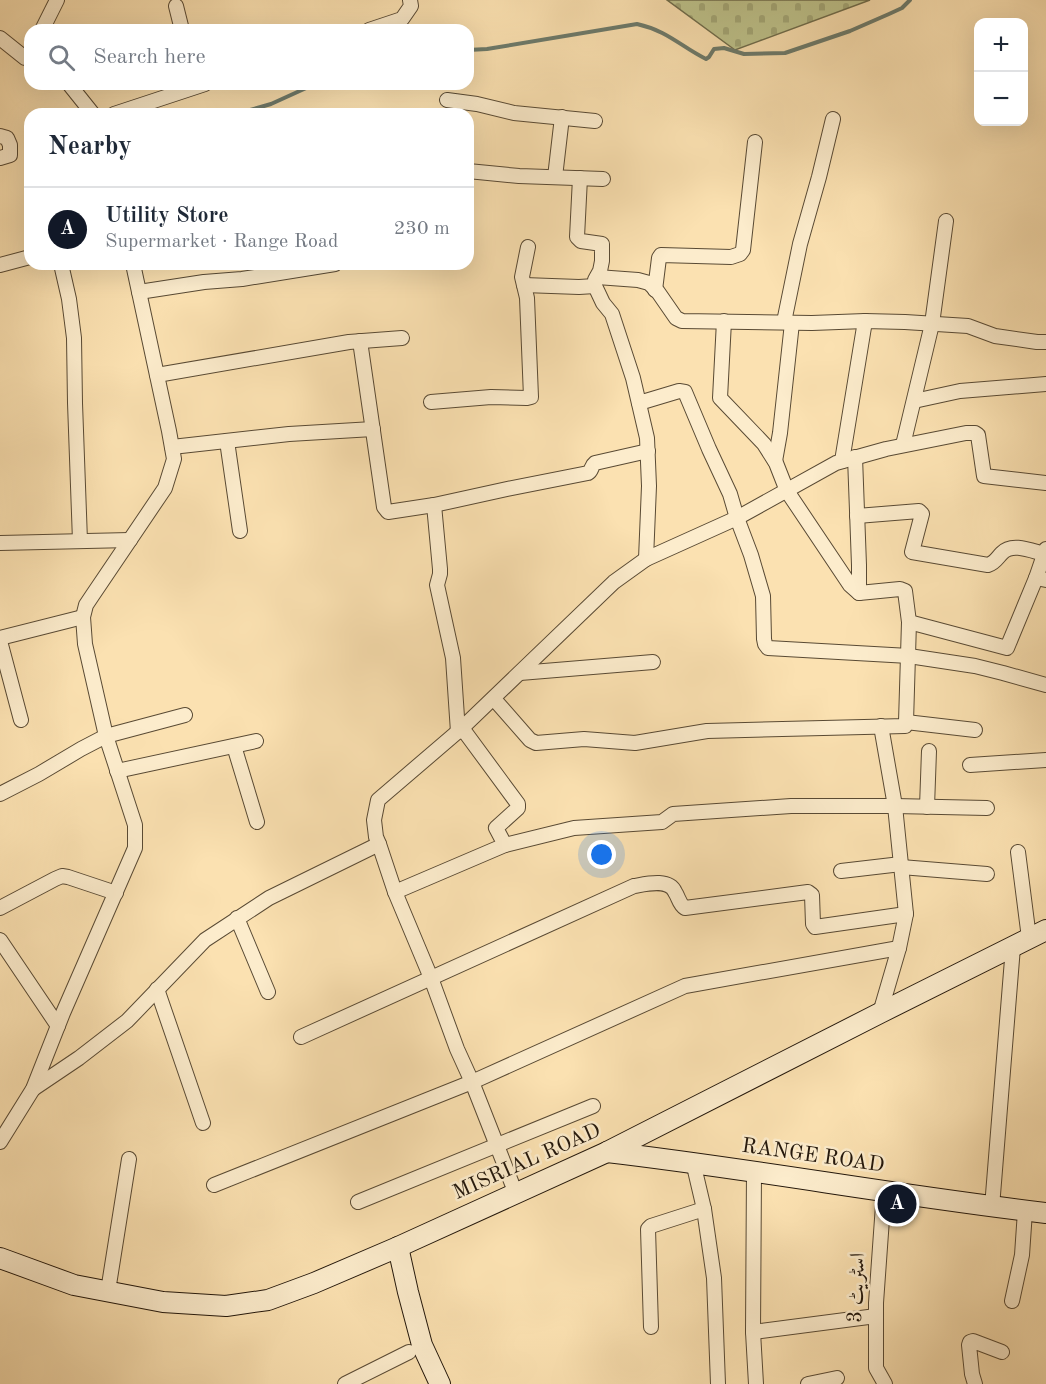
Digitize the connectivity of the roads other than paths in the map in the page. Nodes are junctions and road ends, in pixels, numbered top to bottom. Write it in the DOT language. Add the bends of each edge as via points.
graph roads {
  1 [pos="57,0"];
  2 [pos="410,0"];
  3 [pos="176,6"];
  4 [pos="45,24"];
  5 [pos="180,24"];
  6 [pos="387,24"];
  7 [pos="0,38"];
  8 [pos="24,55"];
  9 [pos="74,90"];
  10 [pos="185,90"];
  11 [pos="447,100"];
  12 [pos="88,108"];
  13 [pos="132,108"];
  14 [pos="562,117"];
  15 [pos="833,119"];
  16 [pos="595,121"];
  17 [pos="0,136"];
  18 [pos="755,142"];
  19 [pos="0,158"];
  20 [pos="474,171"];
  21 [pos="555,177"];
  22 [pos="580,178"];
  23 [pos="603,179"];
  24 [pos="946,221"];
  25 [pos="528,247"];
  26 [pos="24,259"];
  27 [pos="0,265"];
  28 [pos="62,270"];
  29 [pos="134,270"];
  30 [pos="298,270"];
  31 [pos="596,282"];
  32 [pos="524,285"];
  33 [pos="655,290"];
  34 [pos="139,292"];
  35 [pos="724,321"];
  36 [pos="866,321"];
  37 [pos="788,322"];
  38 [pos="932,324"];
  39 [pos="402,338"];
  40 [pos="360,341"];
  41 [pos="1046,342"];
  42 [pos="157,375"];
  43 [pos="1046,384"];
  44 [pos="914,401"];
  45 [pos="431,402"];
  46 [pos="639,404"];
  47 [pos="373,429"];
  48 [pos="227,441"];
  49 [pos="903,446"];
  50 [pos="172,447"];
  51 [pos="648,451"];
  52 [pos="849,459"];
  53 [pos="775,461"];
  54 [pos="1046,483"];
  55 [pos="787,491"];
  56 [pos="434,505"];
  57 [pos="857,516"];
  58 [pos="737,518"];
  59 [pos="240,531"];
  60 [pos="130,540"];
  61 [pos="80,541"];
  62 [pos="0,543"];
  63 [pos="1045,552"];
  64 [pos="646,559"];
  65 [pos="1041,579"];
  66 [pos="859,593"];
  67 [pos="83,617"];
  68 [pos="909,622"];
  69 [pos="0,640"];
  70 [pos="909,656"];
  71 [pos="653,662"];
  72 [pos="520,673"];
  73 [pos="1046,685"];
  74 [pos="494,699"];
  75 [pos="185,715"];
  76 [pos="21,720"];
  77 [pos="906,722"];
  78 [pos="881,726"];
  79 [pos="460,730"];
  80 [pos="975,730"];
  81 [pos="106,736"];
  82 [pos="256,741"];
  83 [pos="234,746"];
  84 [pos="929,751"];
  85 [pos="1046,760"];
  86 [pos="970,765"];
  87 [pos="117,771"];
  88 [pos="0,794"];
  89 [pos="895,806"];
  90 [pos="927,807"];
  91 [pos="987,808"];
  92 [pos="257,822"];
  93 [pos="379,844"];
  94 [pos="505,845"];
  95 [pos="1018,852"];
  96 [pos="901,866"];
  97 [pos="841,871"];
  98 [pos="987,874"];
  99 [pos="395,892"];
  100 [pos="116,893"];
  101 [pos="0,908"];
  102 [pos="906,914"];
  103 [pos="237,918"];
  104 [pos="1029,939"];
  105 [pos="0,940"];
  106 [pos="899,948"];
  107 [pos="431,978"];
  108 [pos="157,989"];
  109 [pos="268,992"];
  110 [pos="880,1013"];
  111 [pos="58,1026"];
  112 [pos="301,1037"];
  113 [pos="472,1082"];
  114 [pos="33,1089"];
  115 [pos="593,1106"];
  116 [pos="203,1123"];
  117 [pos="0,1142"];
  118 [pos="497,1146"];
  119 [pos="608,1152"];
  120 [pos="129,1159"];
  121 [pos="693,1162"];
  122 [pos="754,1171"];
  123 [pos="214,1185"];
  124 [pos="884,1191"];
  125 [pos="516,1194"];
  126 [pos="358,1202"];
  127 [pos="992,1207"];
  128 [pos="704,1209"];
  129 [pos="1025,1211"];
  130 [pos="1046,1213"];
  131 [pos="398,1246"];
  132 [pos="0,1258"];
  133 [pos="108,1292"];
  134 [pos="1012,1301"];
  135 [pos="876,1316"];
  136 [pos="651,1327"];
  137 [pos="753,1332"];
  138 [pos="409,1352"];
  139 [pos="1002,1352"];
  140 [pos="837,1378"];
  141 [pos="345,1384"];
  142 [pos="440,1384"];
  143 [pos="718,1384"];
  144 [pos="756,1384"];
  145 [pos="808,1384"];
  146 [pos="885,1384"];
  147 [pos="975,1384"];
  1 -- 4 [label="street"];
  2 -- 6 [label="street" via="411,6 402,19"];
  3 -- 5 [label="street"];
  7 -- 8 [label="street"];
  9 -- 12 [label="street"];
  10 -- 13 [label="street"];
  11 -- 14 [label="street"];
  14 -- 16 [label="street"];
  14 -- 21 [label="street"];
  15 -- 37 [label="street" via="800,244"];
  17 -- 19 [label="street" via="7,138 11,152"];
  18 -- 33 [label="street" via="741,254 661,255"];
  20 -- 21 [label="street"];
  21 -- 22 [label="street"];
  22 -- 23 [label="street"];
  22 -- 31 [label="street" via="577,237 602,244 603,261"];
  24 -- 38 [label="street"];
  25 -- 32 [label="street"];
  26 -- 27 [label="street"];
  28 -- 61 [label="street" via="74,338"];
  29 -- 34 [label="street"];
  30 -- 34 [label="street"];
  31 -- 32 [label="street" via="579,287"];
  31 -- 33 [label="street" via="638,280"];
  31 -- 46 [label="street" via="603,303 612,314"];
  32 -- 45 [label="street" via="531,397"];
  33 -- 35 [label="street" via="682,321"];
  34 -- 42 [label="street"];
  35 -- 37 [label="street"];
  35 -- 53 [label="street" via="720,398"];
  36 -- 37 [label="street"];
  36 -- 38 [label="street"];
  36 -- 52 [label="street"];
  37 -- 53 [label="street"];
  38 -- 41 [label="street" via="968,326 995,336"];
  38 -- 44 [label="street"];
  39 -- 40 [label="street"];
  40 -- 42 [label="street"];
  40 -- 47 [label="street"];
  42 -- 50 [label="street"];
  43 -- 44 [label="street" via="960,391"];
  44 -- 49 [label="street"];
  46 -- 51 [label="street"];
  46 -- 58 [label="street" via="685,392"];
  47 -- 48 [label="street"];
  47 -- 56 [label="street" via="386,510"];
  48 -- 50 [label="street"];
  48 -- 59 [label="street"];
  49 -- 52 [label="street"];
  49 -- 54 [label="street" via="975,433 984,476"];
  50 -- 60 [label="street" via="174,459 165,488"];
  51 -- 56 [label="street" via="595,464 588,474"];
  51 -- 64 [label="street"];
  52 -- 55 [label="street"];
  52 -- 57 [label="street"];
  53 -- 55 [label="street"];
  55 -- 58 [label="street"];
  55 -- 66 [label="street"];
  56 -- 79 [label="street" via="440,569 437,585 453,658"];
  57 -- 63 [label="street" via="922,512 912,552 988,566 1008,548"];
  57 -- 66 [label="street"];
  58 -- 64 [label="street"];
  58 -- 70 [label="street" via="763,596 764,639 768,648"];
  60 -- 61 [label="street"];
  60 -- 67 [label="street" via="86,605"];
  61 -- 62 [label="street"];
  63 -- 65 [label="street"];
  64 -- 72 [label="street" via="614,582"];
  65 -- 68 [label="street" via="1007,648"];
  66 -- 68 [label="street" via="904,591"];
  67 -- 69 [label="street"];
  67 -- 81 [label="street" via="85,644"];
  68 -- 70 [label="street"];
  69 -- 76 [label="street"];
  70 -- 73 [label="street" via="975,666"];
  70 -- 77 [label="street"];
  71 -- 72 [label="street"];
  72 -- 74 [label="street"];
  74 -- 78 [label="street" via="536,743 584,739 635,743 707,731"];
  74 -- 79 [label="street"];
  75 -- 81 [label="street"];
  77 -- 78 [label="street" via="902,727"];
  77 -- 80 [label="street"];
  78 -- 89 [label="street"];
  79 -- 93 [label="street" via="378,800 374,820"];
  79 -- 94 [label="street" via="518,804 496,828"];
  81 -- 87 [label="street"];
  81 -- 88 [label="street"];
  82 -- 83 [label="street"];
  83 -- 87 [label="street"];
  83 -- 92 [label="street"];
  84 -- 90 [label="street"];
  85 -- 86 [label="street"];
  87 -- 100 [label="street" via="135,825 135,848"];
  89 -- 90 [label="street"];
  89 -- 94 [label="street" via="790,806 673,814 662,822 574,828"];
  89 -- 96 [label="street"];
  90 -- 91 [label="street"];
  93 -- 99 [label="street"];
  93 -- 103 [label="street"];
  94 -- 99 [label="street"];
  95 -- 104 [label="street"];
  96 -- 97 [label="street"];
  96 -- 98 [label="street"];
  96 -- 102 [label="street"];
  99 -- 107 [label="street"];
  100 -- 101 [label="street" via="62,876"];
  100 -- 111 [label="street"];
  102 -- 106 [label="street"];
  102 -- 107 [label="street" via="815,927 812,895 808,892 685,908 668,884 634,886"];
  103 -- 108 [label="street" via="205,940"];
  103 -- 109 [label="street"];
  104 -- 110 [label="main road, MISRIAL ROAD"];
  104 -- 127 [label="street"];
  105 -- 111 [label="street"];
  106 -- 110 [label="street"];
  106 -- 113 [label="street" via="685,987"];
  107 -- 112 [label="street"];
  107 -- 113 [label="street"];
  108 -- 114 [label="street" via="127,1021"];
  108 -- 116 [label="street"];
  110 -- 119 [label="main road, MISRIAL ROAD"];
  111 -- 114 [label="street"];
  113 -- 118 [label="street"];
  113 -- 123 [label="street"];
  114 -- 117 [label="street"];
  115 -- 118 [label="street"];
  118 -- 125 [label="street"];
  118 -- 126 [label="street"];
  119 -- 121 [label="main road, RANGE ROAD"];
  119 -- 125 [label="main road, MISRIAL ROAD"];
  120 -- 133 [label="street"];
  121 -- 122 [label="main road, RANGE ROAD"];
  121 -- 128 [label="street"];
  122 -- 124 [label="main road, RANGE ROAD"];
  122 -- 137 [label="street"];
  124 -- 127 [label="main road, RANGE ROAD"];
  124 -- 135 [label="street, اسٹریٹ 3"];
  125 -- 131 [label="main road, MISRIAL ROAD"];
  127 -- 129 [label="main road, RANGE ROAD"];
  128 -- 136 [label="street" via="648,1228"];
  128 -- 143 [label="street" via="714,1278"];
  129 -- 130 [label="main road, RANGE ROAD"];
  129 -- 134 [label="street" via="1022,1255"];
  131 -- 133 [label="main road, MISRIAL ROAD" via="268,1300 226,1306 184,1304"];
  131 -- 142 [label="main road" via="422,1345"];
  132 -- 133 [label="main road, MISRIAL ROAD" via="74,1285"];
  135 -- 137 [label="street"];
  135 -- 146 [label="street, اسٹریٹ 3" via="876,1368"];
  137 -- 144 [label="street"];
  138 -- 141 [label="street"];
  139 -- 147 [label="street" via="970,1342"];
  140 -- 145 [label="street"];
}
